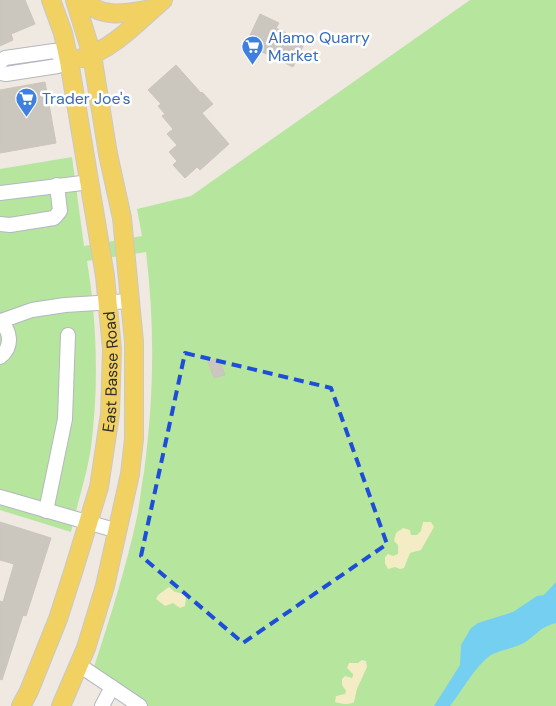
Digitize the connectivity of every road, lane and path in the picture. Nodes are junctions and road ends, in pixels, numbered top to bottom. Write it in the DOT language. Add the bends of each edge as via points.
graph roads {
  1 [pos="51,0"];
  2 [pos="75,0"];
  3 [pos="82,0"];
  4 [pos="157,5"];
  5 [pos="92,55"];
  6 [pos="69,61"];
  7 [pos="0,62"];
  8 [pos="0,73"];
  9 [pos="90,182"];
  10 [pos="57,185"];
  11 [pos="0,193"];
  12 [pos="0,224"];
  13 [pos="130,301"];
  14 [pos="108,303"];
  15 [pos="0,321"];
  16 [pos="68,335"];
  17 [pos="0,357"];
  18 [pos="0,497"];
  19 [pos="46,511"];
  20 [pos="88,524"];
  21 [pos="118,531"];
  22 [pos="79,666"];
  23 [pos="112,687"];
  24 [pos="22,706"];
  25 [pos="61,706"];
  26 [pos="102,706"];
  27 [pos="140,706"];
  1 -- 6 [label="main road, East Basse Road"];
  2 -- 5 [label="main road, East Basse Road"];
  3 -- 4 [label="main road" via="107,14"];
  4 -- 5 [label="main road" via="113,43"];
  5 -- 6 [label="main road"];
  5 -- 13 [label="main road, East Basse Road" via="122,218"];
  6 -- 7 [label="lane" via="54,52 5,58"];
  6 -- 8 [label="lane" via="58,66"];
  6 -- 9 [label="main road, East Basse Road"];
  9 -- 10 [label="lane"];
  9 -- 14 [label="main road, East Basse Road"];
  10 -- 11 [label="lane"];
  10 -- 12 [label="lane" via="60,211 54,218"];
  13 -- 14 [label="lane"];
  13 -- 21 [label="main road, East Basse Road" via="134,342 134,439"];
  14 -- 15 [label="lane" via="32,310"];
  14 -- 20 [label="main road, East Basse Road" via="112,349 110,414 99,487"];
  15 -- 17 [label="lane" via="6,327 9,341"];
  16 -- 19 [label="lane" via="65,419"];
  18 -- 19 [label="lane"];
  19 -- 20 [label="lane"];
  20 -- 21 [label="lane"];
  20 -- 24 [label="main road, East Basse Road" via="58,618"];
  21 -- 22 [label="main road, East Basse Road" via="105,586"];
  22 -- 23 [label="lane"];
  22 -- 25 [label="main road, East Basse Road"];
  23 -- 26 [label="lane"];
  23 -- 27 [label="lane"];
}
